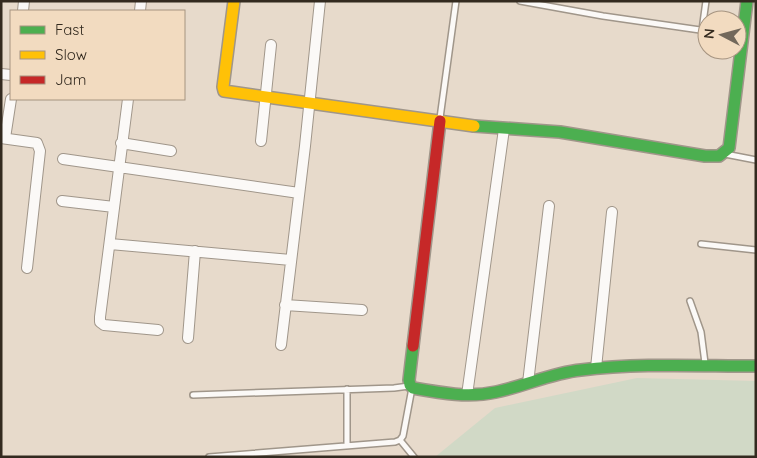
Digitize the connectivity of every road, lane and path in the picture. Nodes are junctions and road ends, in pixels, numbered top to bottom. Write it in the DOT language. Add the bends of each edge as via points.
graph roads {
  1 [pos="234,1"];
  2 [pos="320,1"];
  3 [pos="456,1"];
  4 [pos="749,1"];
  5 [pos="522,2"];
  6 [pos="756,2"];
  7 [pos="697,29"];
  8 [pos="271,45"];
  9 [pos="738,60"];
  10 [pos="266,97"];
  11 [pos="11,100"];
  12 [pos="128,100"];
  13 [pos="310,104"];
  14 [pos="440,121"];
  15 [pos="504,129"];
  16 [pos="3,138"];
  17 [pos="261,141"];
  18 [pos="121,143"];
  19 [pos="171,150"];
  20 [pos="725,154"];
  21 [pos="63,159"];
  22 [pos="756,160"];
  23 [pos="119,167"];
  24 [pos="299,193"];
  25 [pos="62,201"];
  26 [pos="549,206"];
  27 [pos="114,207"];
  28 [pos="612,212"];
  29 [pos="110,244"];
  30 [pos="701,244"];
  31 [pos="756,250"];
  32 [pos="195,251"];
  33 [pos="291,260"];
  34 [pos="27,268"];
  35 [pos="690,301"];
  36 [pos="285,305"];
  37 [pos="362,310"];
  38 [pos="158,330"];
  39 [pos="188,338"];
  40 [pos="281,345"];
  41 [pos="705,366"];
  42 [pos="756,366"];
  43 [pos="596,368"];
  44 [pos="528,383"];
  45 [pos="411,387"];
  46 [pos="347,389"];
  47 [pos="193,395"];
  48 [pos="467,395"];
  49 [pos="400,440"];
  50 [pos="347,446"];
  51 [pos="208,457"];
  52 [pos="414,457"];
  1 -- 10 [label="street" via="224,91"];
  2 -- 13 [label="street"];
  3 -- 14 [label="lane"];
  4 -- 6 [label="lane"];
  5 -- 7 [label="lane"];
  8 -- 10 [label="street"];
  9 -- 20 [label="street" via="729,148"];
  10 -- 13 [label="street"];
  10 -- 17 [label="street"];
  11 -- 16 [label="street"];
  12 -- 18 [label="street"];
  13 -- 14 [label="street"];
  13 -- 24 [label="street"];
  14 -- 15 [label="street"];
  14 -- 45 [label="street" via="409,380"];
  15 -- 20 [label="street" via="560,132 705,156"];
  15 -- 48 [label="street"];
  16 -- 34 [label="street" via="37,143 40,151"];
  18 -- 19 [label="street"];
  18 -- 23 [label="street"];
  20 -- 22 [label="lane"];
  21 -- 23 [label="street"];
  23 -- 24 [label="street"];
  23 -- 27 [label="street"];
  24 -- 33 [label="street"];
  25 -- 27 [label="street"];
  26 -- 44 [label="street"];
  27 -- 29 [label="street"];
  28 -- 43 [label="street"];
  29 -- 32 [label="street"];
  29 -- 38 [label="street" via="100,322"];
  30 -- 31 [label="lane"];
  32 -- 33 [label="street"];
  32 -- 39 [label="street"];
  33 -- 36 [label="street"];
  35 -- 41 [label="lane" via="701,332"];
  36 -- 37 [label="street"];
  36 -- 40 [label="street"];
  41 -- 42 [label="street"];
  41 -- 43 [label="street"];
  43 -- 44 [label="street" via="561,372"];
  44 -- 48 [label="street"];
  45 -- 46 [label="lane"];
  45 -- 48 [label="street"];
  45 -- 49 [label="lane"];
  46 -- 47 [label="lane"];
  46 -- 50 [label="lane"];
  49 -- 50 [label="lane"];
  49 -- 52 [label="lane"];
  50 -- 51 [label="lane"];
}
